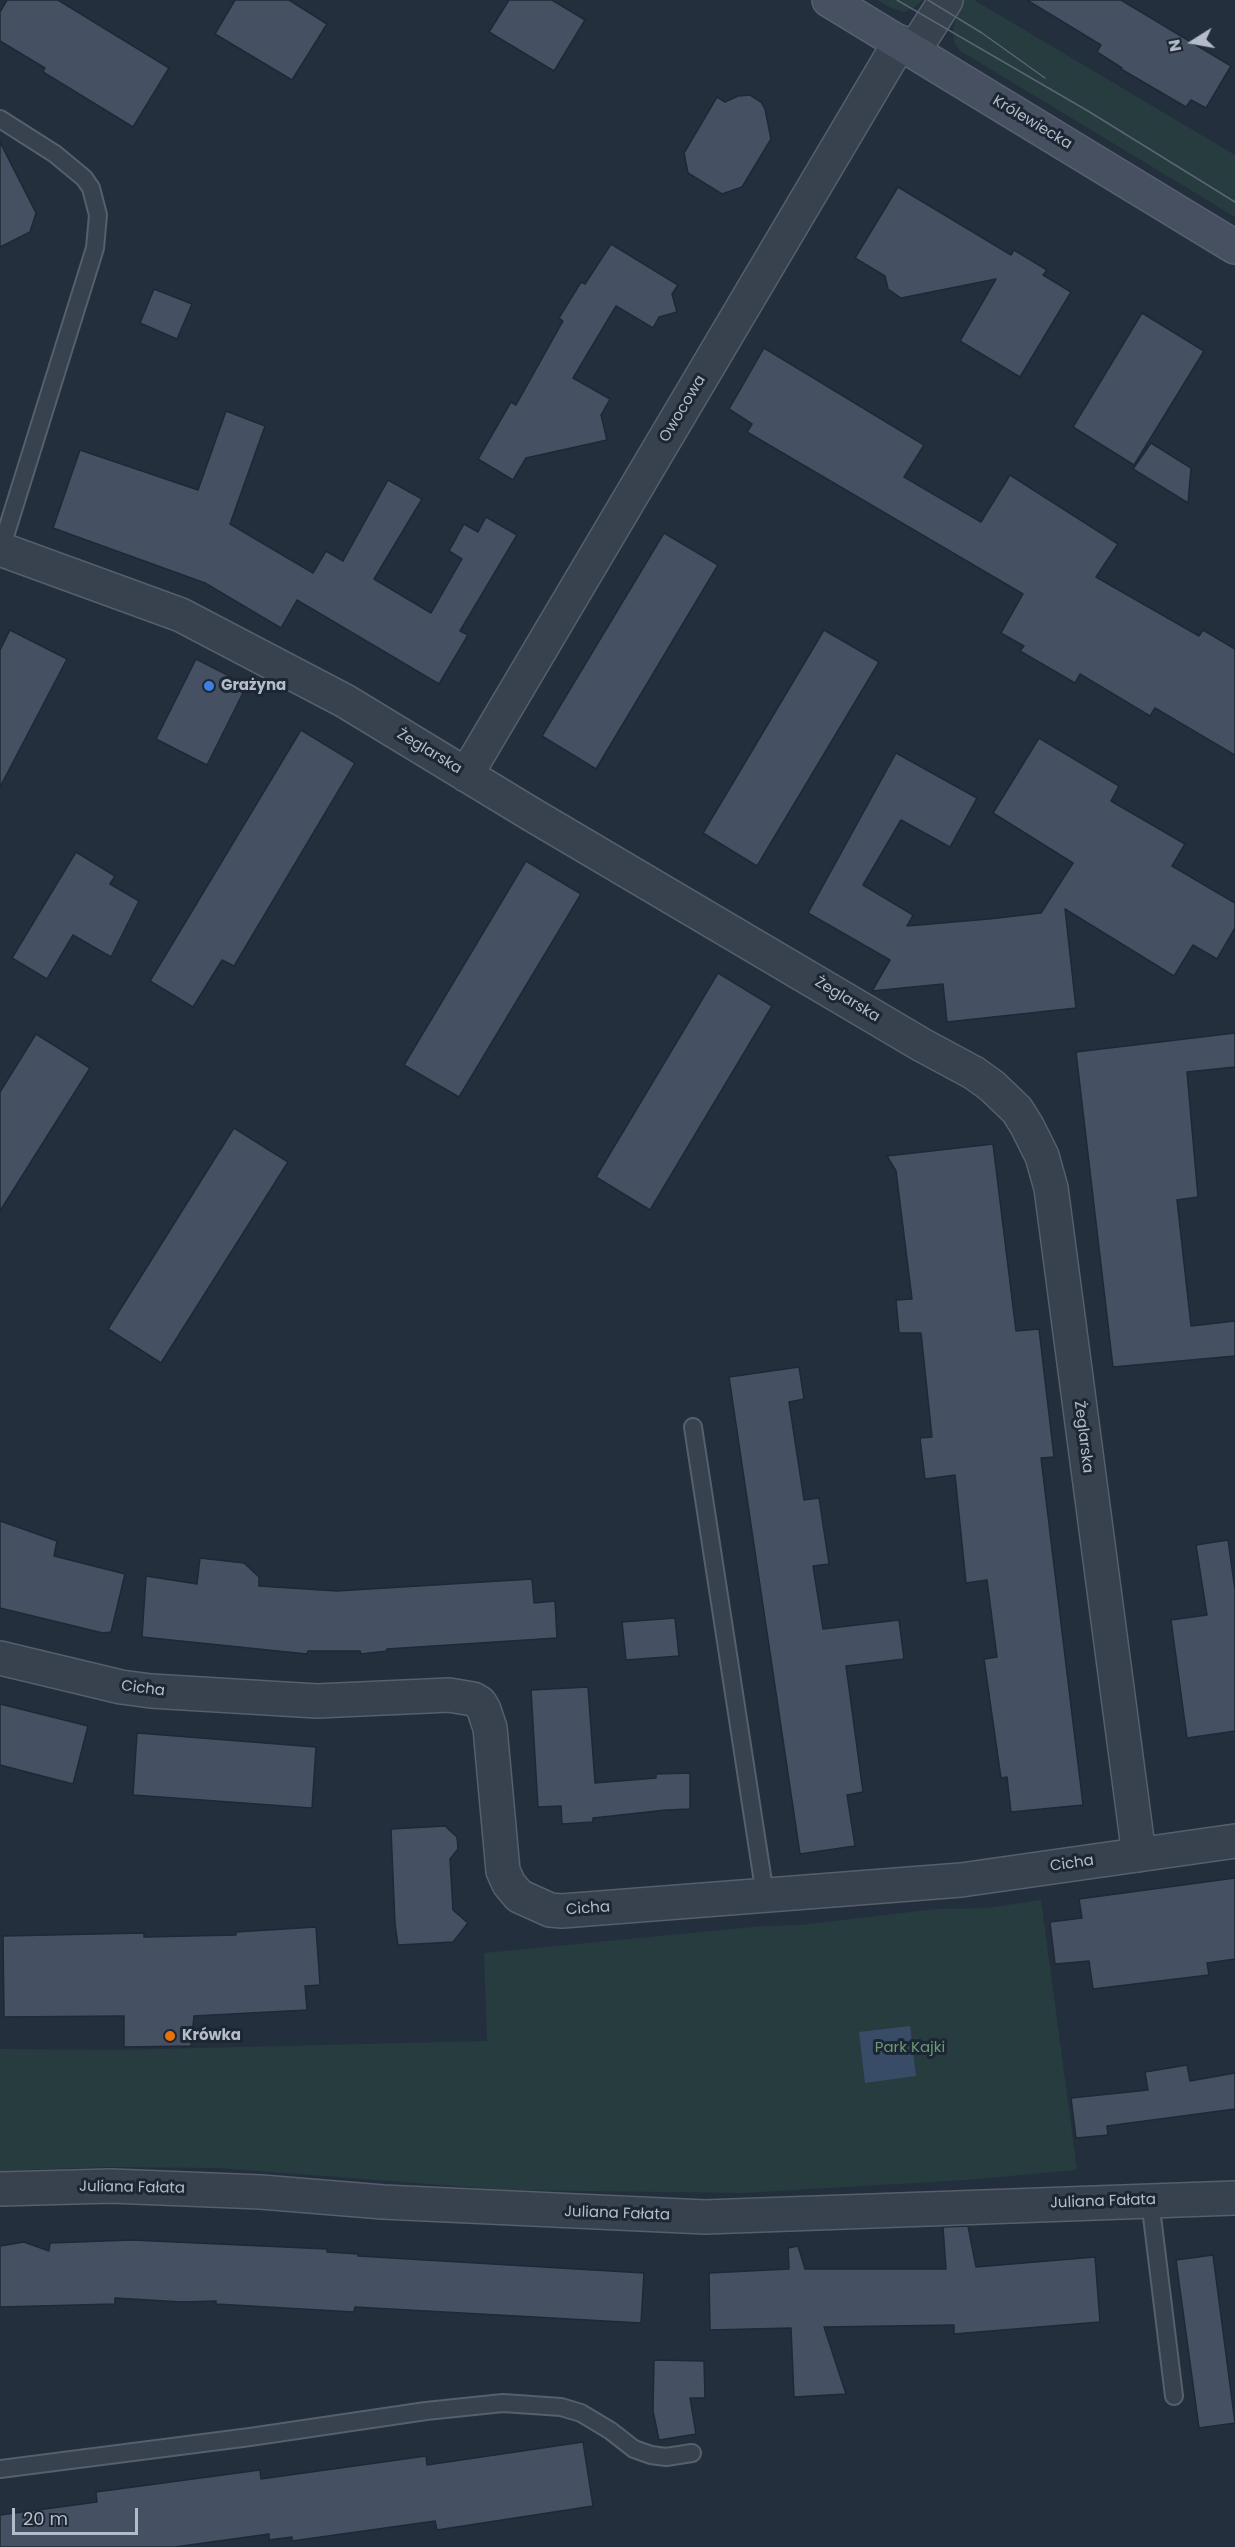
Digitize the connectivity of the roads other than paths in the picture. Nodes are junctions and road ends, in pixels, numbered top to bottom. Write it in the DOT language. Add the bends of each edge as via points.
graph roads {
  1 [pos="829,0"];
  2 [pos="946,0"];
  3 [pos="907,46"];
  4 [pos="0,118"];
  5 [pos="1235,247"];
  6 [pos="1,549"];
  7 [pos="466,775"];
  8 [pos="693,1427"];
  9 [pos="0,1658"];
  10 [pos="1235,1841"];
  11 [pos="1139,1855"];
  12 [pos="765,1895"];
  13 [pos="0,2189"];
  14 [pos="1235,2198"];
  15 [pos="1150,2200"];
  16 [pos="1174,2396"];
  17 [pos="692,2453"];
  18 [pos="0,2469"];
  1 -- 3 [label="main road, Królewiecka"];
  2 -- 3 [label="street, Owocowa"];
  3 -- 5 [label="main road, Królewiecka"];
  3 -- 7 [label="street, Owocowa"];
  4 -- 6 [label="lane" via="84,178 91,188 98,215 95,248"];
  6 -- 7 [label="street, Żeglarska" via="181,615 345,701"];
  7 -- 11 [label="street, Żeglarska" via="974,1073 1005,1098 1028,1126 1051,1188"];
  8 -- 12 [label="lane"];
  9 -- 12 [label="street, Cicha" via="151,1691 317,1701 449,1695 473,1699 480,1703 488,1718 502,1871 519,1896 550,1910 562,1911"];
  10 -- 11 [label="street, Cicha"];
  11 -- 12 [label="street, Cicha" via="961,1880"];
  13 -- 15 [label="street, Juliana Fałata" via="111,2186 705,2217"];
  14 -- 15 [label="street, Juliana Fałata"];
  15 -- 16 [label="lane"];
  17 -- 18 [label="lane" via="651,2455 634,2449 581,2413 561,2407 503,2403 426,2410"];
}
